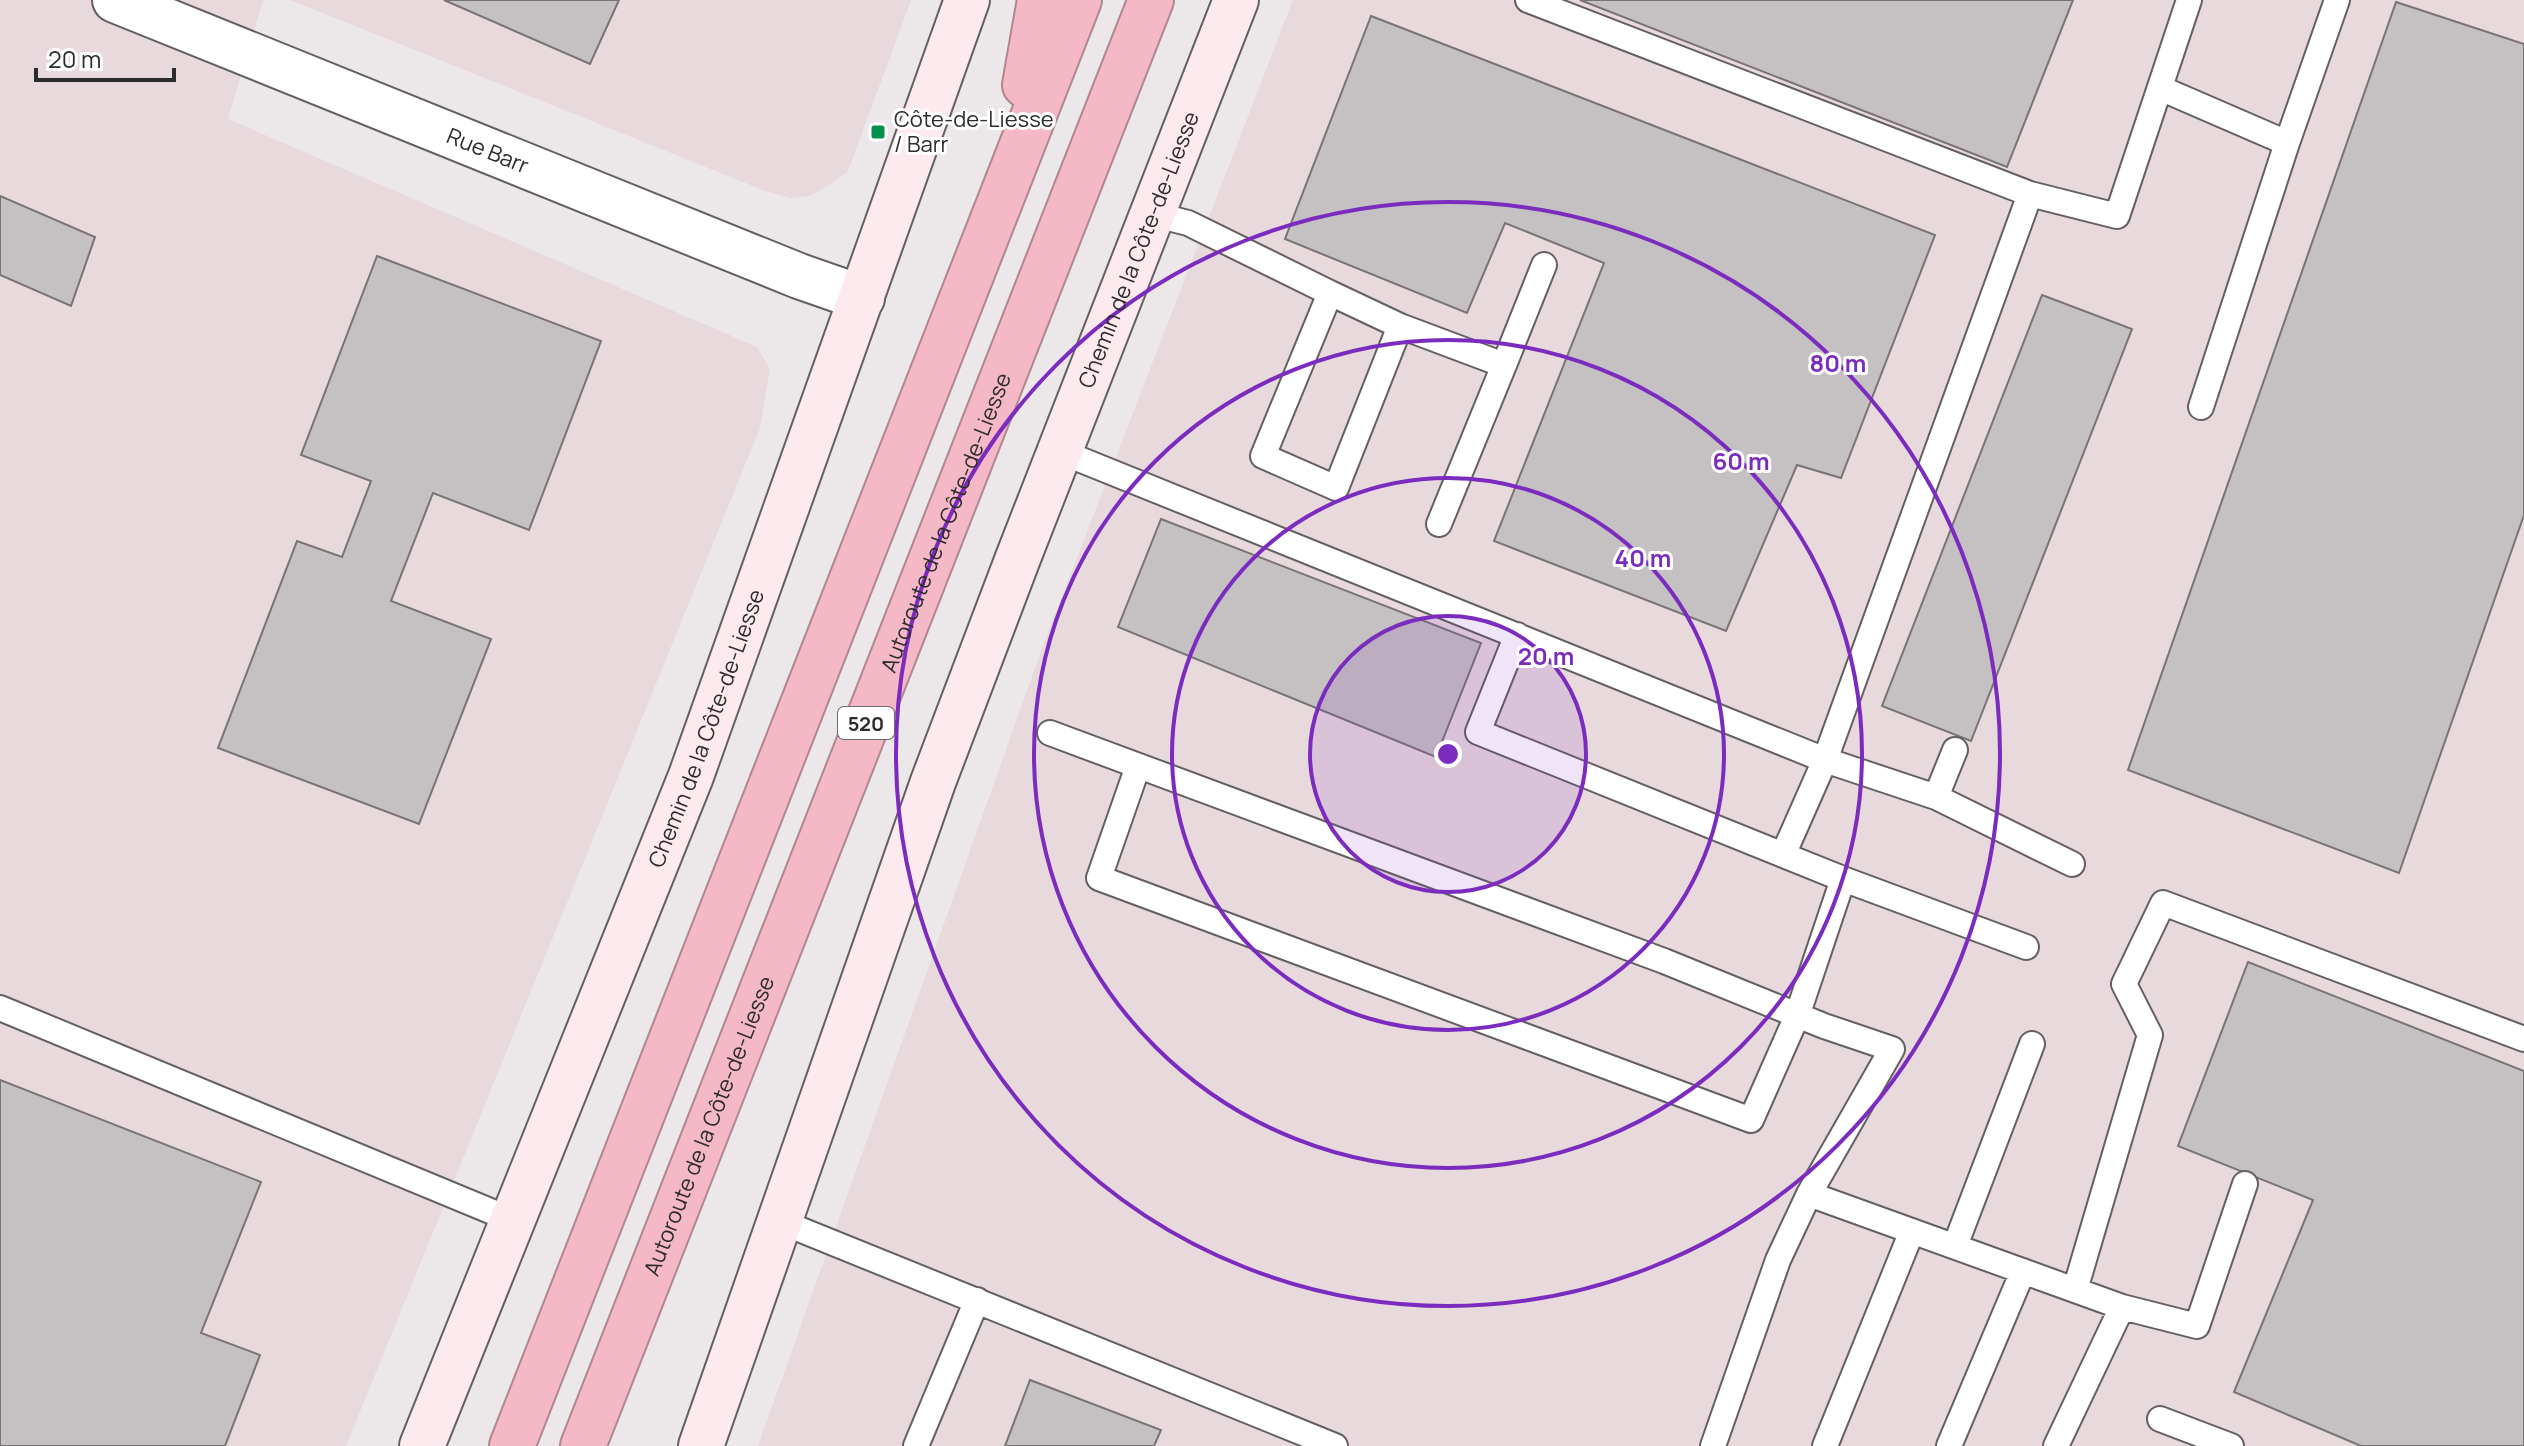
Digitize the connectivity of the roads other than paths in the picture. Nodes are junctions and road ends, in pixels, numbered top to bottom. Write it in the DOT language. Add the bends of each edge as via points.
graph roads {
  1 [pos="115,0"];
  2 [pos="967,0"];
  3 [pos="1040,0"];
  4 [pos="1079,0"];
  5 [pos="1151,0"];
  6 [pos="1236,0"];
  7 [pos="1528,0"];
  8 [pos="2189,0"];
  9 [pos="2337,0"];
  10 [pos="2160,88"];
  11 [pos="2287,143"];
  12 [pos="1009,178"];
  13 [pos="2030,194"];
  14 [pos="1152,214"];
  15 [pos="1544,265"];
  16 [pos="1330,293"];
  17 [pos="862,298"];
  18 [pos="1400,326"];
  19 [pos="1504,365"];
  20 [pos="2201,407"];
  21 [pos="1059,451"];
  22 [pos="1439,524"];
  23 [pos="1517,635"];
  24 [pos="1050,733"];
  25 [pos="1955,750"];
  26 [pos="1825,760"];
  27 [pos="1138,766"];
  28 [pos="1936,797"];
  29 [pos="1783,855"];
  30 [pos="2072,864"];
  31 [pos="1843,879"];
  32 [pos="2026,947"];
  33 [pos="0,1008"];
  34 [pos="1797,1016"];
  35 [pos="2524,1039"];
  36 [pos="2032,1044"];
  37 [pos="2245,1184"];
  38 [pos="1809,1194"];
  39 [pos="512,1220"];
  40 [pos="779,1221"];
  41 [pos="1912,1231"];
  42 [pos="1955,1246"];
  43 [pos="2023,1271"];
  44 [pos="2075,1290"];
  45 [pos="977,1300"];
  46 [pos="2122,1307"];
  47 [pos="2160,1419"];
  48 [pos="422,1446"];
  49 [pos="512,1446"];
  50 [pos="583,1446"];
  51 [pos="701,1446"];
  52 [pos="916,1446"];
  53 [pos="1335,1446"];
  54 [pos="1713,1446"];
  55 [pos="1825,1446"];
  56 [pos="1949,1446"];
  57 [pos="2056,1446"];
  58 [pos="2231,1446"];
  1 -- 17 [label="street, Rue Barr"];
  2 -- 17 [label="main road, Chemin de la Côte-de-Liesse"];
  3 -- 12 [label="highway"];
  4 -- 12 [label="highway"];
  5 -- 50 [label="highway, Autoroute de la Côte-de-Liesse / 520"];
  6 -- 14 [label="main road, Chemin de la Côte-de-Liesse"];
  7 -- 13 [label="lane"];
  8 -- 10 [label="lane"];
  9 -- 11 [label="lane"];
  10 -- 11 [label="lane"];
  10 -- 13 [label="lane" via="2117,216"];
  11 -- 20 [label="lane"];
  12 -- 49 [label="highway"];
  13 -- 26 [label="lane"];
  14 -- 16 [label="lane" via="1188,223"];
  14 -- 21 [label="main road, Chemin de la Côte-de-Liesse"];
  15 -- 19 [label="lane"];
  16 -- 18 [label="lane"];
  16 -- 18 [label="lane" via="1263,456 1336,488"];
  17 -- 39 [label="main road, Chemin de la Côte-de-Liesse" via="691,776"];
  18 -- 19 [label="lane"];
  19 -- 22 [label="lane"];
  21 -- 23 [label="lane"];
  21 -- 40 [label="main road, Chemin de la Côte-de-Liesse" via="928,797"];
  23 -- 26 [label="lane"];
  23 -- 29 [label="lane" via="1478,732"];
  24 -- 27 [label="lane"];
  25 -- 28 [label="lane"];
  26 -- 28 [label="lane"];
  26 -- 29 [label="lane"];
  27 -- 34 [label="lane" via="1664,961"];
  27 -- 34 [label="lane" via="1099,878 1751,1120"];
  28 -- 30 [label="lane"];
  29 -- 31 [label="lane"];
  31 -- 32 [label="lane"];
  31 -- 34 [label="lane"];
  33 -- 39 [label="lane"];
  34 -- 38 [label="lane" via="1892,1049"];
  35 -- 44 [label="lane" via="2163,903 2124,984 2150,1035"];
  36 -- 42 [label="lane"];
  37 -- 46 [label="lane" via="2197,1326"];
  38 -- 41 [label="lane"];
  38 -- 54 [label="lane" via="1778,1260"];
  39 -- 48 [label="main road, Chemin de la Côte-de-Liesse"];
  40 -- 45 [label="lane"];
  40 -- 51 [label="main road, Chemin de la Côte-de-Liesse"];
  41 -- 42 [label="lane"];
  41 -- 55 [label="lane"];
  42 -- 43 [label="lane"];
  43 -- 44 [label="lane"];
  43 -- 56 [label="lane"];
  44 -- 46 [label="lane"];
  45 -- 52 [label="lane"];
  45 -- 53 [label="lane"];
  46 -- 57 [label="lane"];
  47 -- 58 [label="lane"];
}
